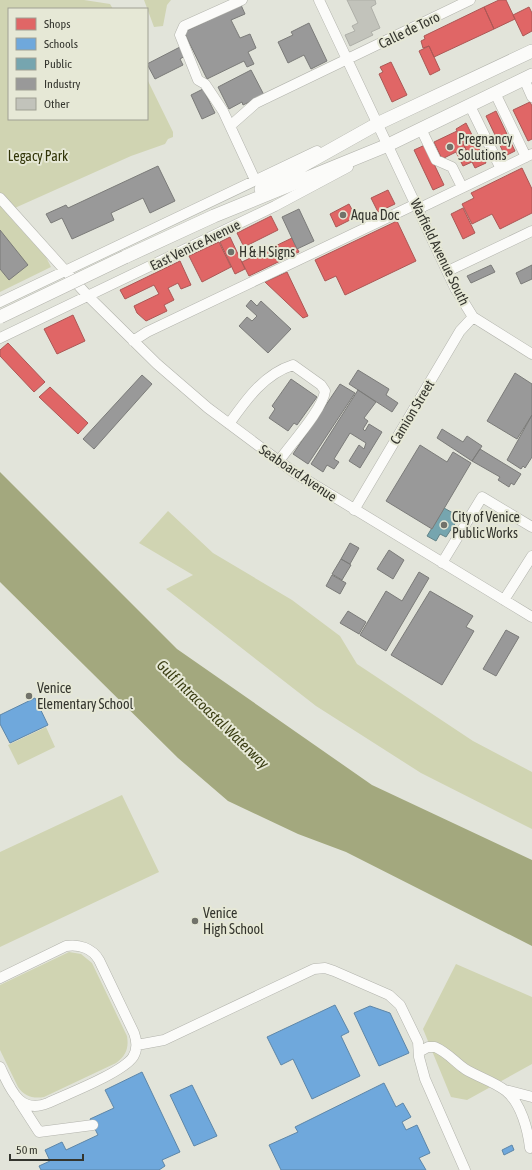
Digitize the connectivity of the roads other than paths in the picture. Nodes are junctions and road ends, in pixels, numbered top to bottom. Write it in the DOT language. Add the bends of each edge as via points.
graph roads {
  1 [pos="242,0"];
  2 [pos="319,0"];
  3 [pos="470,0"];
  4 [pos="532,51"];
  5 [pos="347,59"];
  6 [pos="528,77"];
  7 [pos="495,93"];
  8 [pos="532,97"];
  9 [pos="470,106"];
  10 [pos="377,124"];
  11 [pos="230,126"];
  12 [pos="421,129"];
  13 [pos="388,146"];
  14 [pos="529,155"];
  15 [pos="501,169"];
  16 [pos="254,180"];
  17 [pos="462,188"];
  18 [pos="0,198"];
  19 [pos="417,207"];
  20 [pos="214,216"];
  21 [pos="532,231"];
  22 [pos="66,270"];
  23 [pos="448,272"];
  24 [pos="88,296"];
  25 [pos="0,302"];
  26 [pos="0,317"];
  27 [pos="473,317"];
  28 [pos="0,338"];
  29 [pos="133,341"];
  30 [pos="532,354"];
  31 [pos="229,424"];
  32 [pos="279,461"];
  33 [pos="354,510"];
  34 [pos="532,527"];
  35 [pos="532,556"];
  36 [pos="442,563"];
  37 [pos="504,600"];
  38 [pos="532,617"];
  39 [pos="0,978"];
  40 [pos="137,1045"];
  41 [pos="419,1052"];
  42 [pos="0,1067"];
  43 [pos="505,1090"];
  44 [pos="532,1097"];
  45 [pos="19,1100"];
  46 [pos="93,1125"];
  47 [pos="530,1148"];
  48 [pos="465,1170"];
  1 -- 11 [label="street" via="184,26 180,35 198,80 205,84"];
  2 -- 5 [label="street, Warfield Avenue South"];
  3 -- 5 [label="street, Calle de Toro"];
  4 -- 10 [label="main road, East Venice Avenue"];
  5 -- 10 [label="street, Warfield Avenue South"];
  5 -- 11 [label="street, Calle de Toro" via="256,103"];
  6 -- 7 [label="main road, East Venice Avenue"];
  6 -- 8 [label="street"];
  7 -- 9 [label="main road, East Venice Avenue"];
  7 -- 14 [label="street"];
  9 -- 12 [label="main road, East Venice Avenue"];
  9 -- 15 [label="street"];
  10 -- 13 [label="street, Warfield Avenue South"];
  10 -- 16 [label="street, East Venice Avenue"];
  10 -- 20 [label="main road, East Venice Avenue"];
  11 -- 16 [label="street"];
  12 -- 13 [label="main road, East Venice Avenue"];
  12 -- 17 [label="street" via="436,160 452,167"];
  13 -- 19 [label="street, Warfield Avenue South"];
  13 -- 20 [label="main road, East Venice Avenue"];
  13 -- 24 [label="street, East Venice Avenue" via="275,206"];
  14 -- 15 [label="street"];
  15 -- 17 [label="street"];
  16 -- 22 [label="street, East Venice Avenue"];
  17 -- 19 [label="street"];
  18 -- 22 [label="street, Seaboard Avenue"];
  19 -- 23 [label="street, Warfield Avenue South"];
  19 -- 29 [label="street" via="173,319"];
  20 -- 26 [label="main road, East Venice Avenue, bridge"];
  21 -- 23 [label="street"];
  22 -- 24 [label="street, Seaboard Avenue"];
  22 -- 25 [label="street, East Venice Avenue"];
  23 -- 27 [label="street, Warfield Avenue South" via="460,298"];
  24 -- 28 [label="street, East Venice Avenue"];
  24 -- 29 [label="street, Seaboard Avenue"];
  27 -- 30 [label="street, Warfield Avenue South"];
  27 -- 33 [label="street, Camion Street" via="460,331"];
  29 -- 31 [label="street, Seaboard Avenue"];
  31 -- 32 [label="street, Seaboard Avenue"];
  31 -- 32 [label="street" via="261,384 294,365 321,385 325,397"];
  32 -- 33 [label="street, Seaboard Avenue"];
  33 -- 36 [label="street, Seaboard Avenue"];
  34 -- 36 [label="street" via="482,497"];
  35 -- 37 [label="street"];
  36 -- 37 [label="street, Seaboard Avenue"];
  37 -- 38 [label="street, Seaboard Avenue"];
  39 -- 40 [label="street" via="66,946 86,948 98,957 134,1033"];
  40 -- 41 [label="street" via="164,1040 289,979 319,968 334,971 394,998 416,1038"];
  40 -- 45 [label="street" via="134,1055 125,1065 48,1103 35,1106"];
  41 -- 43 [label="street" via="428,1047 435,1047 482,1080"];
  41 -- 48 [label="street" via="425,1079"];
  42 -- 45 [label="street"];
  43 -- 44 [label="street"];
  43 -- 47 [label="street" via="524,1121"];
  45 -- 46 [label="street" via="39,1132"];
}
